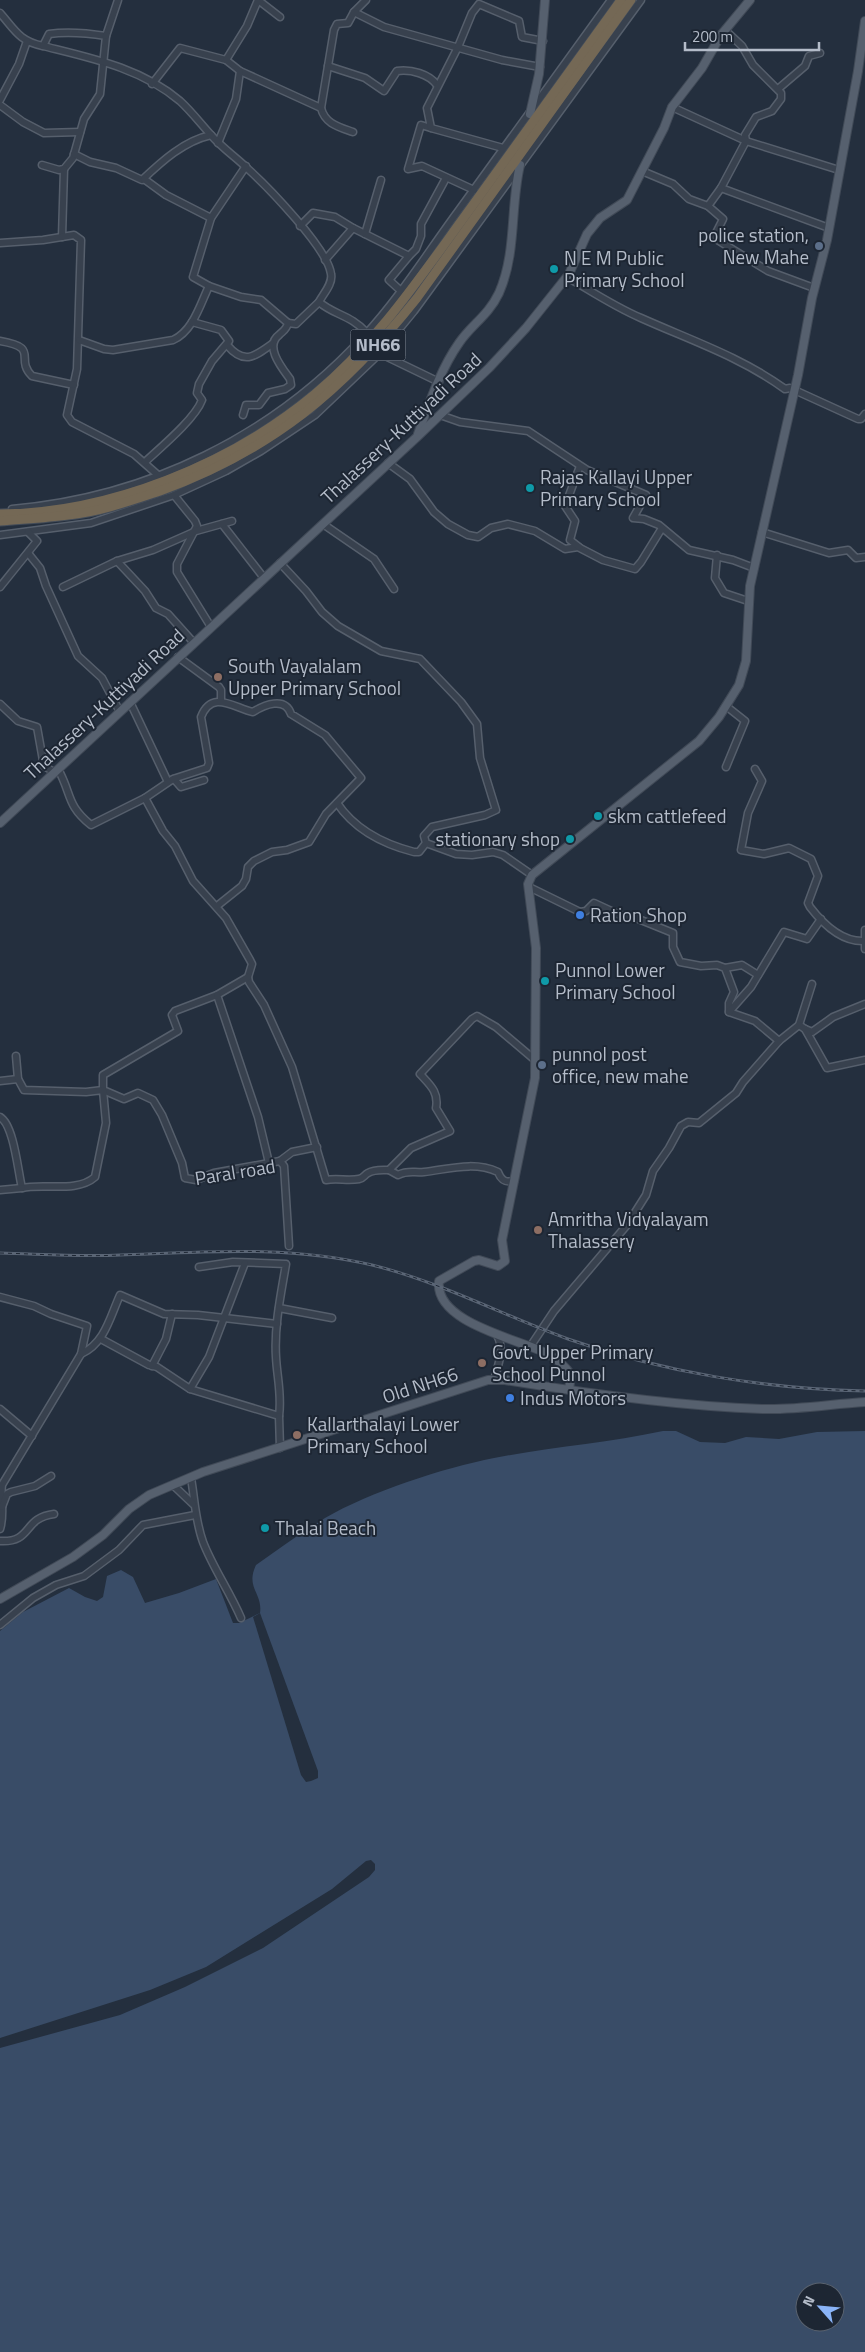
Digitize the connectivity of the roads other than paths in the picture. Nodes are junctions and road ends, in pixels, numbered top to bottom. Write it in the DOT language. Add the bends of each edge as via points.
graph roads {
  1 [pos="118,0"];
  2 [pos="258,0"];
  3 [pos="366,0"];
  4 [pos="545,0"];
  5 [pos="611,0"];
  6 [pos="621,0"];
  7 [pos="631,0"];
  8 [pos="641,0"];
  9 [pos="750,0"];
  10 [pos="354,12"];
  11 [pos="0,14"];
  12 [pos="280,17"];
  13 [pos="865,21"];
  14 [pos="865,26"];
  15 [pos="725,30"];
  16 [pos="106,36"];
  17 [pos="27,41"];
  18 [pos="543,41"];
  19 [pos="43,46"];
  20 [pos="458,47"];
  21 [pos="820,53"];
  22 [pos="226,60"];
  23 [pos="103,61"];
  24 [pos="328,66"];
  25 [pos="540,67"];
  26 [pos="240,71"];
  27 [pos="152,84"];
  28 [pos="437,85"];
  29 [pos="778,89"];
  30 [pos="0,100"];
  31 [pos="0,105"];
  32 [pos="672,107"];
  33 [pos="321,108"];
  34 [pos="530,114"];
  35 [pos="431,128"];
  36 [pos="80,132"];
  37 [pos="352,132"];
  38 [pos="211,135"];
  39 [pos="746,140"];
  40 [pos="218,143"];
  41 [pos="502,148"];
  42 [pos="74,154"];
  43 [pos="42,165"];
  44 [pos="520,165"];
  45 [pos="246,166"];
  46 [pos="64,169"];
  47 [pos="839,170"];
  48 [pos="642,171"];
  49 [pos="446,178"];
  50 [pos="144,179"];
  51 [pos="381,180"];
  52 [pos="721,188"];
  53 [pos="474,190"];
  54 [pos="708,206"];
  55 [pos="212,218"];
  56 [pos="300,226"];
  57 [pos="352,228"];
  58 [pos="829,228"];
  59 [pos="365,234"];
  60 [pos="62,237"];
  61 [pos="0,243"];
  62 [pos="408,256"];
  63 [pos="325,260"];
  64 [pos="567,277"];
  65 [pos="209,286"];
  66 [pos="814,288"];
  67 [pos="401,291"];
  68 [pos="320,302"];
  69 [pos="192,322"];
  70 [pos="288,323"];
  71 [pos="367,333"];
  72 [pos="79,340"];
  73 [pos="0,341"];
  74 [pos="272,344"];
  75 [pos="227,345"];
  76 [pos="379,353"];
  77 [pos="439,382"];
  78 [pos="74,385"];
  79 [pos="795,390"];
  80 [pos="244,414"];
  81 [pos="865,414"];
  82 [pos="440,415"];
  83 [pos="418,436"];
  84 [pos="144,462"];
  85 [pos="388,463"];
  86 [pos="580,466"];
  87 [pos="159,476"];
  88 [pos="174,495"];
  89 [pos="0,510"];
  90 [pos="0,514"];
  91 [pos="0,521"];
  92 [pos="232,521"];
  93 [pos="222,524"];
  94 [pos="323,524"];
  95 [pos="662,528"];
  96 [pos="196,531"];
  97 [pos="28,532"];
  98 [pos="762,532"];
  99 [pos="0,535"];
  100 [pos="580,548"];
  101 [pos="28,554"];
  102 [pos="717,555"];
  103 [pos="865,557"];
  104 [pos="117,561"];
  105 [pos="280,564"];
  106 [pos="754,568"];
  107 [pos="264,578"];
  108 [pos="0,586"];
  109 [pos="63,588"];
  110 [pos="394,589"];
  111 [pos="748,601"];
  112 [pos="211,627"];
  113 [pos="194,643"];
  114 [pos="178,657"];
  115 [pos="221,701"];
  116 [pos="130,702"];
  117 [pos="0,704"];
  118 [pos="726,706"];
  119 [pos="120,712"];
  120 [pos="726,767"];
  121 [pos="755,769"];
  122 [pos="56,771"];
  123 [pos="171,780"];
  124 [pos="204,780"];
  125 [pos="145,798"];
  126 [pos="337,803"];
  127 [pos="0,823"];
  128 [pos="426,843"];
  129 [pos="532,875"];
  130 [pos="529,887"];
  131 [pos="217,906"];
  132 [pos="821,919"];
  133 [pos="865,930"];
  134 [pos="864,941"];
  135 [pos="865,949"];
  136 [pos="725,968"];
  137 [pos="758,975"];
  138 [pos="248,977"];
  139 [pos="812,984"];
  140 [pos="218,995"];
  141 [pos="865,1004"];
  142 [pos="729,1012"];
  143 [pos="802,1027"];
  144 [pos="779,1040"];
  145 [pos="16,1056"];
  146 [pos="535,1060"];
  147 [pos="865,1060"];
  148 [pos="18,1079"];
  149 [pos="0,1082"];
  150 [pos="103,1090"];
  151 [pos="0,1117"];
  152 [pos="317,1147"];
  153 [pos="280,1161"];
  154 [pos="269,1163"];
  155 [pos="389,1170"];
  156 [pos="514,1181"];
  157 [pos="22,1188"];
  158 [pos="0,1190"];
  159 [pos="288,1246"];
  160 [pos="245,1263"];
  161 [pos="199,1267"];
  162 [pos="0,1297"];
  163 [pos="279,1308"];
  164 [pos="172,1314"];
  165 [pos="332,1318"];
  166 [pos="225,1319"];
  167 [pos="277,1324"];
  168 [pos="497,1335"];
  169 [pos="101,1339"];
  170 [pos="530,1346"];
  171 [pos="81,1354"];
  172 [pos="152,1366"];
  173 [pos="494,1380"];
  174 [pos="190,1389"];
  175 [pos="569,1390"];
  176 [pos="865,1402"];
  177 [pos="0,1409"];
  178 [pos="279,1416"];
  179 [pos="32,1436"];
  180 [pos="280,1448"];
  181 [pos="51,1476"];
  182 [pos="191,1478"];
  183 [pos="174,1486"];
  184 [pos="193,1504"];
  185 [pos="2,1507"];
  186 [pos="54,1514"];
  187 [pos="194,1514"];
  188 [pos="0,1529"];
  189 [pos="0,1541"];
  190 [pos="0,1599"];
  191 [pos="241,1618"];
  192 [pos="0,1625"];
  1 -- 16 [label="street"];
  2 -- 12 [label="street"];
  2 -- 22 [label="street" via="247,26"];
  3 -- 10 [label="street"];
  4 -- 18 [label="main road"];
  5 -- 34 [label="street"];
  6 -- 90 [label="highway, NH66" via="398,309 317,393 238,447 195,468 120,496 22,514"];
  7 -- 91 [label="highway, NH66" via="417,298 358,367 326,396 270,437 198,477 128,502 70,515"];
  8 -- 44 [label="street"];
  9 -- 15 [label="main road, Thalassery-Kuttiyadi Road"];
  10 -- 20 [label="street" via="384,27"];
  10 -- 24 [label="street" via="348,23 337,24 334,30"];
  11 -- 17 [label="street" via="15,33"];
  13 -- 14 [label="main road"];
  14 -- 47 [label="main road"];
  15 -- 29 [label="street" via="742,46 753,65"];
  15 -- 32 [label="main road, Thalassery-Kuttiyadi Road" via="702,68"];
  16 -- 19 [label="street" via="75,32 49,34"];
  16 -- 23 [label="street"];
  17 -- 19 [label="street"];
  17 -- 30 [label="street"];
  18 -- 20 [label="street" via="522,37 519,21 479,4"];
  18 -- 25 [label="main road"];
  19 -- 23 [label="street"];
  20 -- 25 [label="street"];
  20 -- 28 [label="street"];
  21 -- 29 [label="street" via="807,53 805,66"];
  22 -- 26 [label="street"];
  22 -- 27 [label="street" via="180,48"];
  23 -- 27 [label="street" via="126,69"];
  23 -- 36 [label="street" via="100,94 89,109"];
  24 -- 28 [label="street" via="365,78 384,91 397,71 405,70 433,79"];
  24 -- 33 [label="street"];
  25 -- 34 [label="main road"];
  26 -- 33 [label="street"];
  26 -- 40 [label="street" via="236,99"];
  27 -- 38 [label="street" via="179,101"];
  28 -- 35 [label="street" via="427,108"];
  29 -- 39 [label="street" via="781,99 772,111 756,117 745,135"];
  31 -- 36 [label="street" via="44,133"];
  32 -- 39 [label="street"];
  32 -- 48 [label="main road, Thalassery-Kuttiyadi Road"];
  33 -- 37 [label="street" via="323,117"];
  34 -- 41 [label="street"];
  35 -- 41 [label="street"];
  35 -- 49 [label="street" via="421,125 408,169 422,166"];
  36 -- 42 [label="street"];
  38 -- 40 [label="street"];
  38 -- 50 [label="street" via="177,151"];
  39 -- 47 [label="street"];
  39 -- 52 [label="street"];
  40 -- 45 [label="street"];
  41 -- 53 [label="street"];
  42 -- 46 [label="street"];
  42 -- 50 [label="street"];
  43 -- 46 [label="street"];
  44 -- 76 [label="street" via="442,275"];
  44 -- 77 [label="main road" via="505,276 487,314 461,341"];
  45 -- 55 [label="street"];
  45 -- 56 [label="street"];
  46 -- 60 [label="street"];
  47 -- 58 [label="main road"];
  48 -- 54 [label="street" via="673,184 689,199"];
  48 -- 64 [label="main road, Thalassery-Kuttiyadi Road" via="627,200 600,218 587,234"];
  49 -- 53 [label="street"];
  49 -- 62 [label="street" via="421,224 416,249"];
  50 -- 55 [label="street"];
  51 -- 59 [label="street"];
  52 -- 54 [label="street"];
  52 -- 58 [label="street"];
  53 -- 67 [label="street"];
  54 -- 66 [label="street" via="723,219 715,235 719,241 768,271"];
  55 -- 65 [label="street" via="193,274 196,281"];
  56 -- 57 [label="street" via="313,213 335,217"];
  56 -- 63 [label="street"];
  57 -- 59 [label="street"];
  57 -- 63 [label="street"];
  58 -- 66 [label="main road"];
  59 -- 62 [label="street"];
  60 -- 61 [label="street"];
  60 -- 72 [label="street" via="74,235 81,240"];
  62 -- 67 [label="street" via="389,280"];
  63 -- 68 [label="street" via="332,275"];
  64 -- 79 [label="street" via="639,318 720,350 785,389"];
  64 -- 82 [label="main road, Thalassery-Kuttiyadi Road" via="489,368"];
  65 -- 69 [label="street"];
  65 -- 70 [label="street" via="261,300"];
  66 -- 79 [label="main road"];
  67 -- 71 [label="street"];
  68 -- 70 [label="street" via="296,324"];
  68 -- 71 [label="street" via="347,316"];
  69 -- 72 [label="street" via="173,340 126,349 104,349"];
  69 -- 75 [label="street" via="221,330 227,336"];
  70 -- 74 [label="street"];
  71 -- 87 [label="street" via="294,402 223,447"];
  72 -- 78 [label="street"];
  73 -- 78 [label="street" via="23,349 32,376"];
  74 -- 75 [label="street" via="248,358 234,353"];
  74 -- 80 [label="street" via="291,385 268,393 259,405 246,405"];
  75 -- 84 [label="street" via="216,355 199,384 197,393 202,400 195,412"];
  76 -- 77 [label="street"];
  76 -- 88 [label="street" via="308,420 226,471"];
  77 -- 83 [label="main road"];
  78 -- 84 [label="street" via="67,415 72,422 114,442"];
  79 -- 81 [label="street" via="858,419"];
  79 -- 98 [label="main road"];
  82 -- 83 [label="main road, Thalassery-Kuttiyadi Road"];
  82 -- 86 [label="street" via="460,422 528,431"];
  83 -- 85 [label="main road, Thalassery-Kuttiyadi Road"];
  84 -- 87 [label="street"];
  85 -- 94 [label="main road, Thalassery-Kuttiyadi Road"];
  85 -- 100 [label="street" via="410,479 434,512 468,535 478,537 491,528 508,524 535,531 565,549"];
  86 -- 95 [label="street" via="646,495 633,518 644,519"];
  86 -- 100 [label="street" via="565,506 575,521 570,540"];
  87 -- 89 [label="street" via="121,490 72,501"];
  88 -- 96 [label="street" via="195,521"];
  88 -- 97 [label="street" via="91,523"];
  92 -- 93 [label="street"];
  93 -- 96 [label="street"];
  93 -- 107 [label="street"];
  94 -- 105 [label="main road, Thalassery-Kuttiyadi Road"];
  94 -- 110 [label="street" via="374,559"];
  95 -- 100 [label="street" via="635,569 603,560"];
  95 -- 102 [label="street" via="689,550"];
  96 -- 104 [label="street" via="154,550"];
  96 -- 112 [label="street" via="177,564 177,572"];
  97 -- 99 [label="street"];
  97 -- 101 [label="street" via="37,541"];
  98 -- 103 [label="street" via="829,553 848,550 856,558"];
  98 -- 106 [label="main road"];
  101 -- 108 [label="street"];
  101 -- 119 [label="street" via="40,568 78,656 102,678"];
  102 -- 106 [label="street"];
  102 -- 111 [label="street" via="715,578 724,593"];
  104 -- 109 [label="street"];
  104 -- 113 [label="street" via="156,608 168,614"];
  105 -- 107 [label="main road, Thalassery-Kuttiyadi Road"];
  105 -- 128 [label="street" via="338,626 381,651 420,659 477,724 480,758 496,810 432,827 424,836"];
  106 -- 111 [label="main road"];
  107 -- 112 [label="main road, Thalassery-Kuttiyadi Road"];
  111 -- 118 [label="main road" via="746,661 739,685"];
  112 -- 113 [label="main road, Thalassery-Kuttiyadi Road"];
  113 -- 114 [label="main road, Thalassery-Kuttiyadi Road"];
  114 -- 115 [label="street" via="219,687"];
  114 -- 116 [label="main road, Thalassery-Kuttiyadi Road"];
  115 -- 123 [label="street" via="204,710 201,717 209,763 207,768"];
  115 -- 126 [label="street" via="253,712 264,704 284,704 291,714 325,735 361,778"];
  116 -- 119 [label="main road, Thalassery-Kuttiyadi Road"];
  116 -- 123 [label="street"];
  117 -- 122 [label="street" via="18,721 37,727 44,766"];
  118 -- 120 [label="street" via="745,721"];
  118 -- 129 [label="main road" via="699,741"];
  119 -- 122 [label="main road, Thalassery-Kuttiyadi Road"];
  121 -- 132 [label="street" via="762,781 748,813 740,850 764,854 789,848 811,859 818,876 808,903"];
  122 -- 125 [label="street" via="66,782 72,806 91,825"];
  122 -- 127 [label="main road, Thalassery-Kuttiyadi Road"];
  123 -- 124 [label="street" via="181,787"];
  123 -- 125 [label="street"];
  125 -- 131 [label="street" via="193,880"];
  126 -- 128 [label="street" via="352,822 368,834 414,852 419,852"];
  126 -- 131 [label="street" via="308,842 272,852 254,861 248,867 242,886"];
  128 -- 129 [label="street" via="456,854 493,852"];
  129 -- 130 [label="main road"];
  130 -- 136 [label="street" via="580,912 599,903 620,915 670,930 680,962"];
  130 -- 146 [label="main road" via="536,948"];
  131 -- 138 [label="street" via="250,960 252,968"];
  132 -- 134 [label="street" via="840,935"];
  132 -- 137 [label="street" via="807,939 784,932"];
  133 -- 134 [label="street"];
  134 -- 135 [label="street"];
  136 -- 137 [label="street" via="742,965"];
  136 -- 142 [label="street" via="734,992"];
  137 -- 142 [label="street"];
  138 -- 140 [label="street"];
  138 -- 152 [label="street" via="292,1067"];
  139 -- 143 [label="street"];
  140 -- 150 [label="street" via="175,1012 172,1015 178,1031 103,1075"];
  140 -- 154 [label="street" via="258,1117"];
  141 -- 143 [label="street" via="834,1017 812,1032"];
  142 -- 144 [label="street" via="755,1021"];
  143 -- 144 [label="street"];
  143 -- 147 [label="street" via="827,1068"];
  144 -- 170 [label="street" via="730,1098 699,1123 688,1122 681,1126 653,1171 646,1194 627,1225 554,1311"];
  145 -- 148 [label="street"];
  146 -- 155 [label="street" via="478,1016 468,1022 420,1074 432,1086 436,1108 450,1131 411,1148"];
  146 -- 156 [label="main road" via="535,1078"];
  148 -- 149 [label="street"];
  148 -- 150 [label="street" via="24,1090"];
  150 -- 154 [label="street, Paral road" via="124,1099 138,1093 153,1100 188,1180"];
  150 -- 157 [label="street" via="106,1123 94,1177 83,1183"];
  151 -- 157 [label="street" via="8,1126"];
  152 -- 153 [label="street" via="292,1152"];
  152 -- 155 [label="street" via="326,1180 363,1179 375,1170"];
  153 -- 154 [label="street, Paral road"];
  153 -- 159 [label="street, Paral road" via="284,1166"];
  155 -- 156 [label="street" via="398,1175 482,1166 498,1172 508,1183"];
  156 -- 168 [label="main road" via="502,1240 505,1261 498,1266 474,1260 442,1278 438,1288 451,1310"];
  157 -- 158 [label="street"];
  160 -- 161 [label="street"];
  160 -- 163 [label="street" via="286,1264"];
  160 -- 166 [label="street"];
  162 -- 171 [label="street" via="87,1326"];
  163 -- 165 [label="street"];
  163 -- 167 [label="street"];
  164 -- 166 [label="street"];
  164 -- 169 [label="street" via="155,1311 120,1295"];
  164 -- 172 [label="street" via="166,1339"];
  166 -- 167 [label="street"];
  166 -- 174 [label="street" via="209,1357"];
  167 -- 178 [label="street"];
  168 -- 170 [label="main road"];
  168 -- 173 [label="street" via="501,1342 501,1355"];
  169 -- 171 [label="street"];
  169 -- 172 [label="street"];
  170 -- 175 [label="main road" via="550,1355 568,1371 571,1378"];
  171 -- 179 [label="street"];
  172 -- 174 [label="street"];
  173 -- 175 [label="main road, Old NH66"];
  173 -- 180 [label="main road, Old NH66"];
  174 -- 178 [label="street"];
  175 -- 176 [label="main road, Old NH66" via="762,1409"];
  177 -- 179 [label="street"];
  178 -- 180 [label="street"];
  179 -- 185 [label="street" via="2,1484"];
  180 -- 182 [label="main road, Old NH66"];
  181 -- 185 [label="street" via="35,1486 7,1494"];
  182 -- 183 [label="main road, Old NH66"];
  182 -- 184 [label="street"];
  183 -- 184 [label="street"];
  183 -- 190 [label="main road, Old NH66" via="149,1495 129,1509 103,1536 73,1557"];
  184 -- 187 [label="street"];
  185 -- 188 [label="street"];
  186 -- 189 [label="street" via="36,1519 16,1540"];
  187 -- 191 [label="street" via="203,1543"];
  187 -- 192 [label="street" via="143,1525 119,1550 84,1576 56,1585 33,1598"];
}
